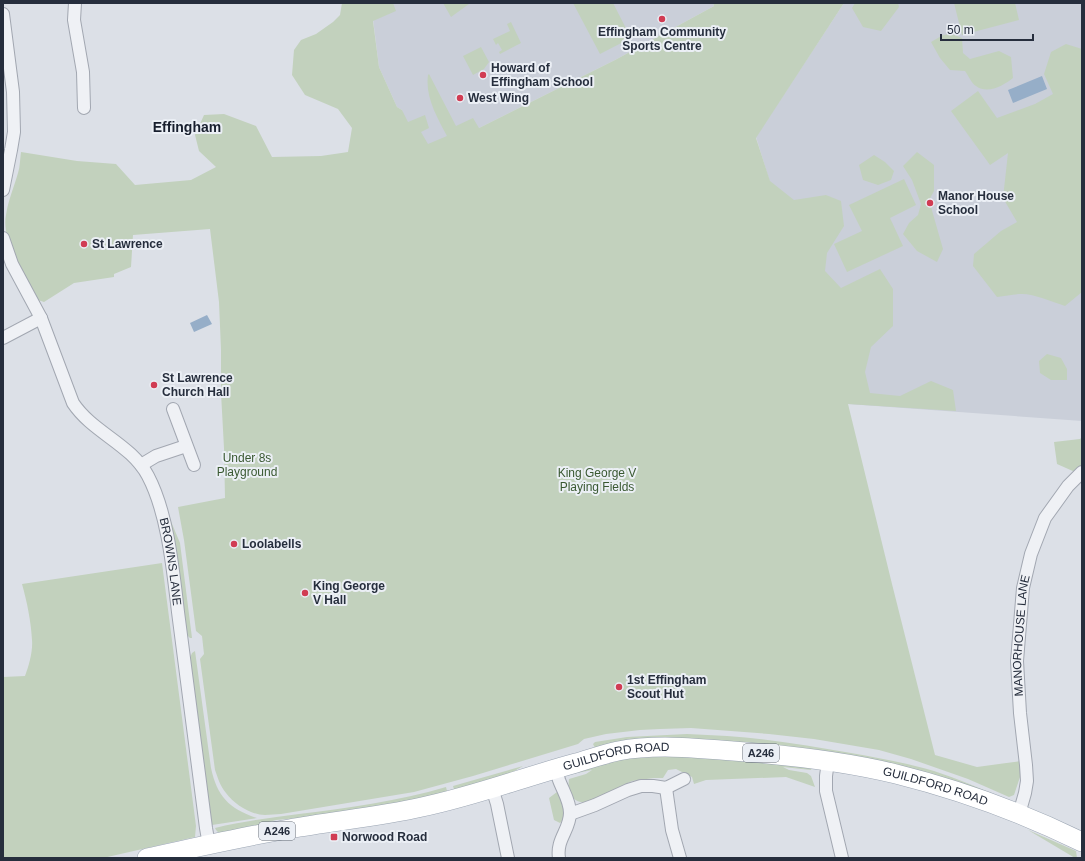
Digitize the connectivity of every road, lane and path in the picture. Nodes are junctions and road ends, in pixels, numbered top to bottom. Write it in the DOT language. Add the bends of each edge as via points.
graph roads {
  1 [pos="75,3"];
  2 [pos="3,14"];
  3 [pos="84,108"];
  4 [pos="3,190"];
  5 [pos="3,238"];
  6 [pos="41,318"];
  7 [pos="3,338"];
  8 [pos="173,409"];
  9 [pos="186,446"];
  10 [pos="141,465"];
  11 [pos="194,465"];
  12 [pos="1082,472"];
  13 [pos="828,762"];
  14 [pos="555,768"];
  15 [pos="684,779"];
  16 [pos="492,788"];
  17 [pos="666,788"];
  18 [pos="570,814"];
  19 [pos="1019,814"];
  20 [pos="1082,842"];
  21 [pos="209,845"];
  22 [pos="147,858"];
  23 [pos="508,858"];
  24 [pos="559,858"];
  25 [pos="680,858"];
  26 [pos="842,858"];
  1 -- 3 [label="street" via="74,20 84,72"];
  2 -- 4 [label="street" via="14,132"];
  5 -- 6 [label="street, BROWNS LANE" via="12,264"];
  6 -- 7 [label="street"];
  6 -- 10 [label="street, BROWNS LANE" via="79,412"];
  8 -- 9 [label="street"];
  9 -- 10 [label="street" via="156,456"];
  9 -- 11 [label="street"];
  10 -- 21 [label="street, BROWNS LANE" via="154,488 167,535"];
  12 -- 19 [label="street, MANORHOUSE LANE" via="1068,486 1045,518 1031,554 1023,588 1017,661 1027,781"];
  13 -- 14 [label="main road, GUILDFORD ROAD / A246" via="688,747 619,751"];
  13 -- 19 [label="main road, GUILDFORD ROAD / A246" via="895,774 968,795"];
  13 -- 26 [label="street" via="826,791"];
  14 -- 16 [label="main road, GUILDFORD ROAD / A246"];
  14 -- 18 [label="street"];
  15 -- 17 [label="street"];
  16 -- 21 [label="main road, GUILDFORD ROAD / A246" via="421,808 289,829"];
  16 -- 23 [label="street"];
  17 -- 18 [label="street" via="641,786"];
  17 -- 25 [label="street" via="672,830"];
  18 -- 24 [label="street" via="559,844"];
  19 -- 20 [label="main road, GUILDFORD ROAD / A246"];
  21 -- 22 [label="main road, GUILDFORD ROAD / A246"];
}
